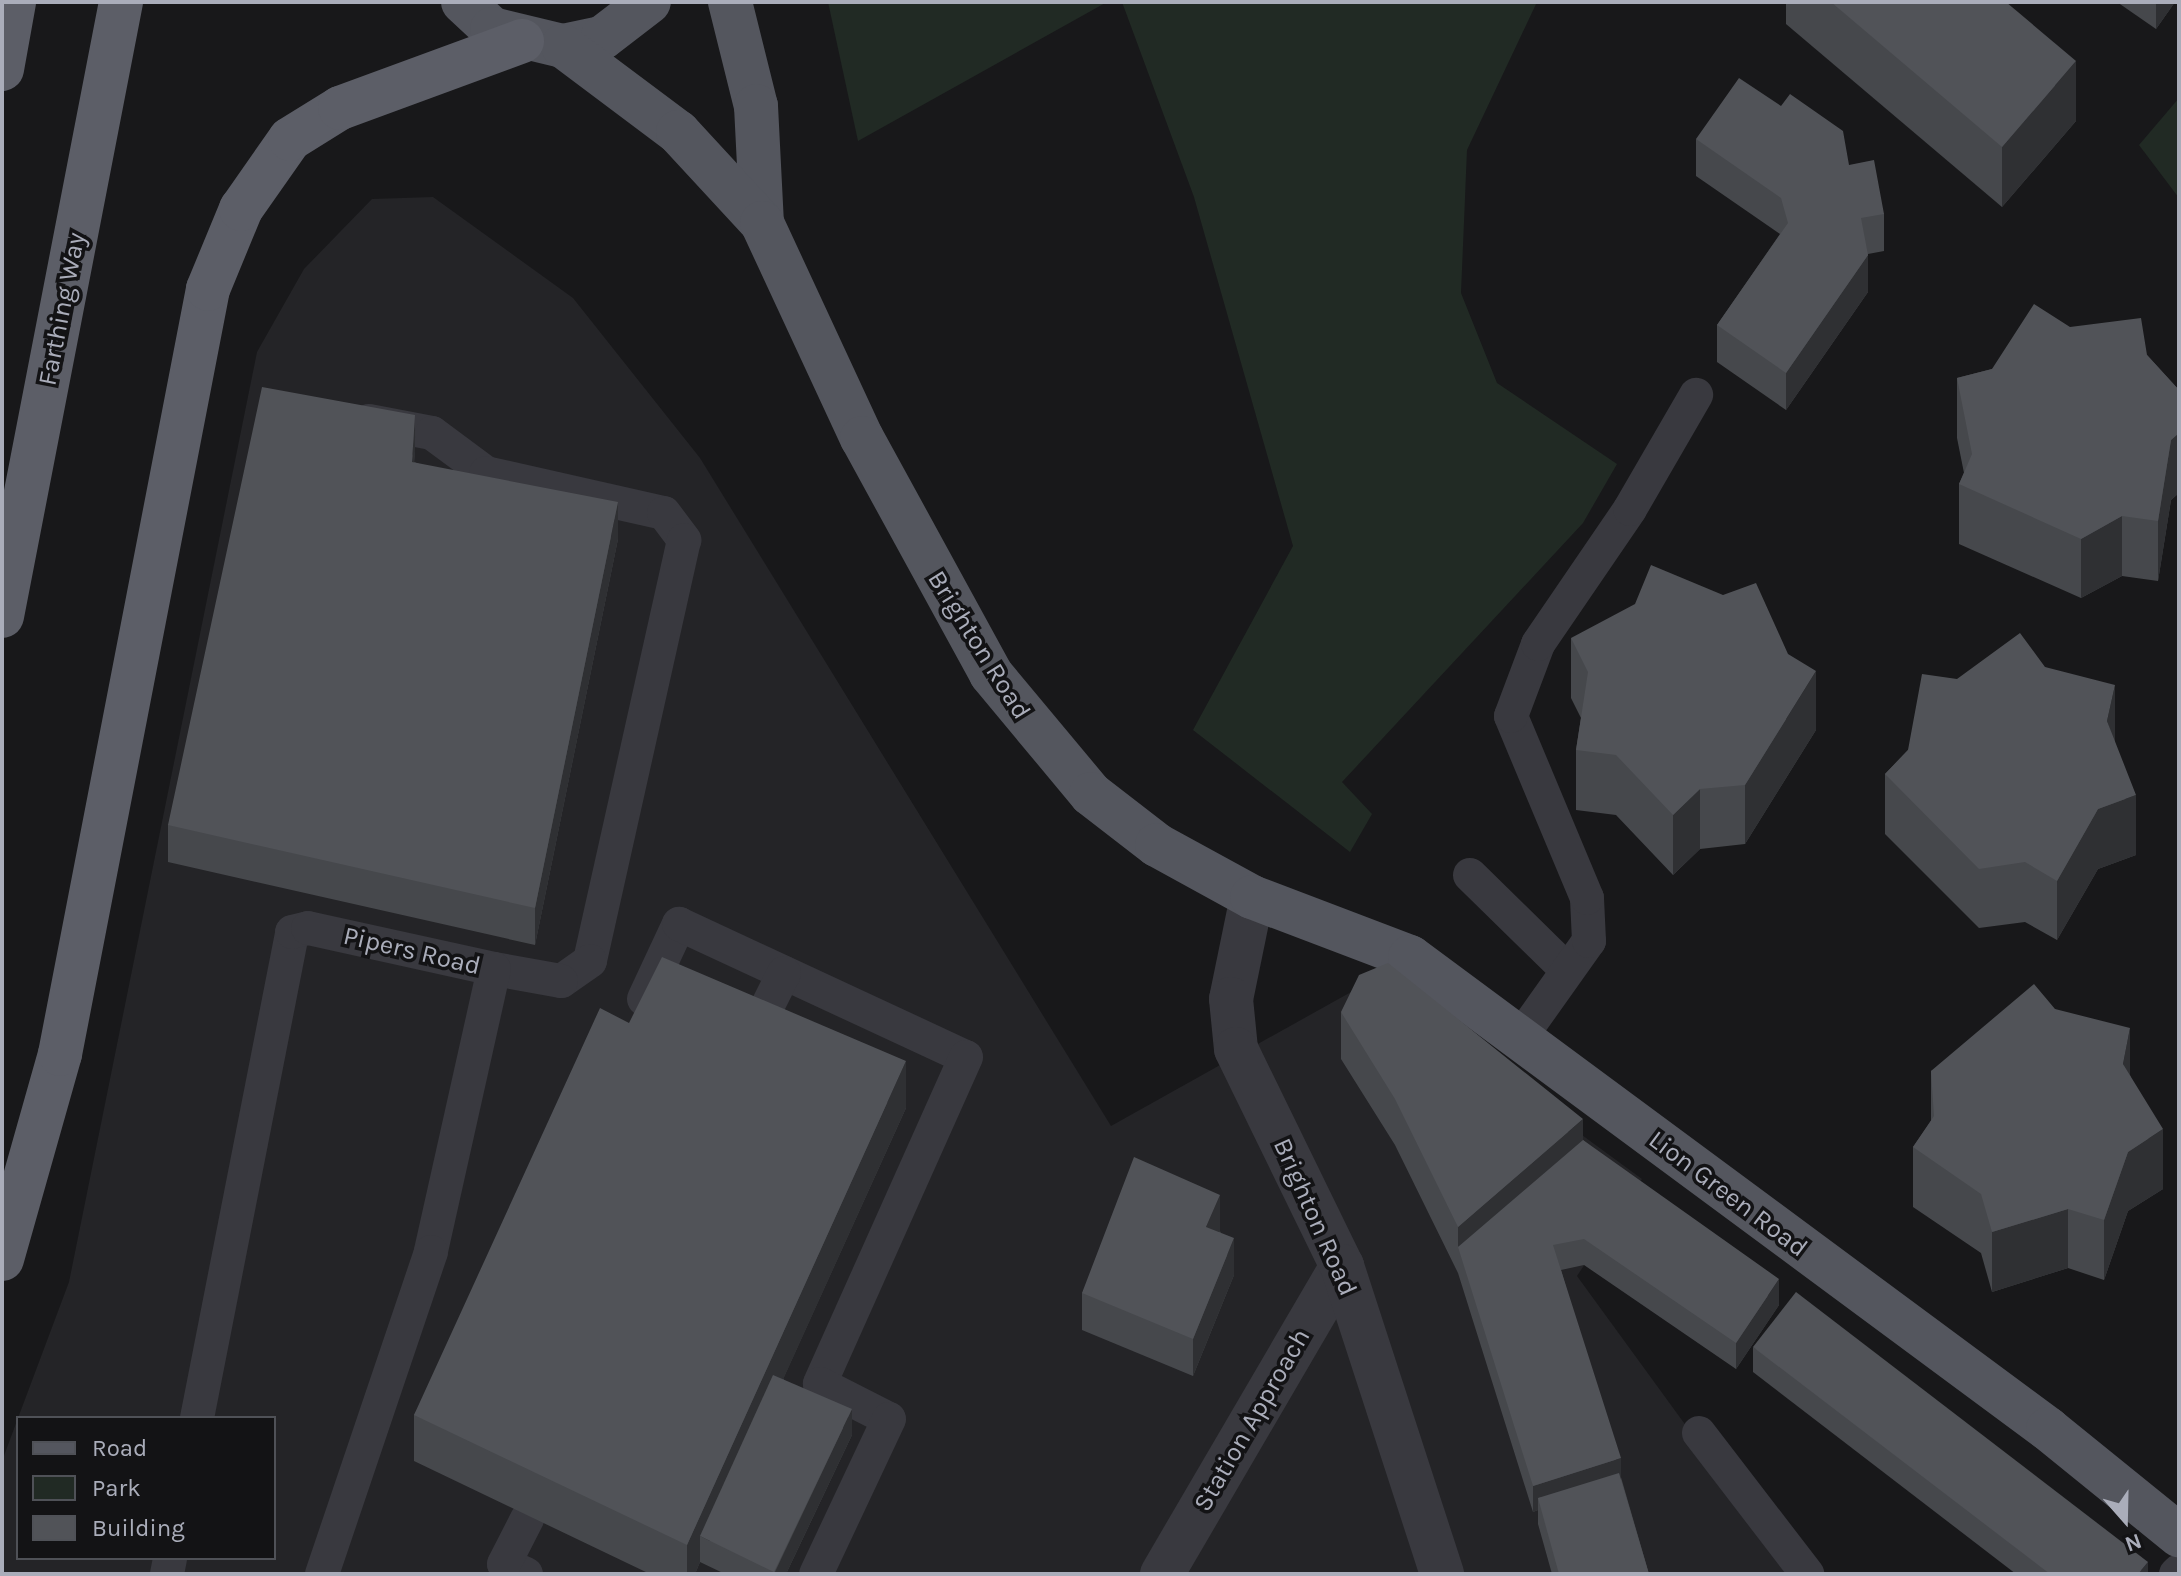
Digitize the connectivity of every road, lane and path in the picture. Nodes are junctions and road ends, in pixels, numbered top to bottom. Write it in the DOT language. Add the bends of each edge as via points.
graph roads {
  1 [pos="14,2"];
  2 [pos="121,2"];
  3 [pos="463,2"];
  4 [pos="730,2"];
  5 [pos="649,7"];
  6 [pos="543,44"];
  7 [pos="2,69"];
  8 [pos="762,223"];
  9 [pos="1696,395"];
  10 [pos="341,417"];
  11 [pos="2,616"];
  12 [pos="1470,875"];
  13 [pos="1252,897"];
  14 [pos="1565,968"];
  15 [pos="494,969"];
  16 [pos="784,973"];
  17 [pos="628,1034"];
  18 [pos="1520,1038"];
  19 [pos="750,1041"];
  20 [pos="2,1259"];
  21 [pos="1342,1266"];
  22 [pos="197,1416"];
  23 [pos="1699,1433"];
  24 [pos="527,1519"];
  25 [pos="2179,1535"];
  26 [pos="322,1574"];
  27 [pos="526,1574"];
  28 [pos="816,1574"];
  29 [pos="1162,1574"];
  30 [pos="1442,1574"];
  31 [pos="1807,1574"];
  1 -- 7 [label="highway"];
  2 -- 11 [label="highway, Farthing Way"];
  3 -- 6 [label="main road, Brighton Road" via="492,29"];
  4 -- 8 [label="main road, Brighton Road" via="756,106"];
  5 -- 6 [label="main road" via="602,38"];
  6 -- 8 [label="main road, Brighton Road" via="678,132"];
  6 -- 20 [label="highway" via="340,108 290,139 241,209 208,289 60,1054"];
  8 -- 13 [label="main road, Brighton Road" via="862,438 1000,686 1091,794 1157,845"];
  9 -- 14 [label="lane" via="1538,644 1511,716 1587,898 1589,941"];
  10 -- 15 [label="lane" via="432,433 486,473 664,513 684,540 590,961 561,981"];
  12 -- 14 [label="lane"];
  13 -- 18 [label="main road, Lion Green Road" via="1410,957"];
  13 -- 21 [label="street, Brighton Road" via="1228,1021"];
  14 -- 18 [label="lane"];
  15 -- 22 [label="lane, Pipers Road" via="308,928 292,932"];
  15 -- 26 [label="lane, Pipers Road" via="431,1252"];
  16 -- 17 [label="lane" via="679,924"];
  16 -- 19 [label="lane"];
  16 -- 28 [label="lane" via="966,1057 820,1384 889,1419"];
  18 -- 25 [label="main road, Lion Green Road"];
  21 -- 29 [label="street, Station Approach"];
  21 -- 30 [label="street, Brighton Road"];
  23 -- 31 [label="lane"];
  24 -- 27 [label="lane" via="504,1564"];
}
